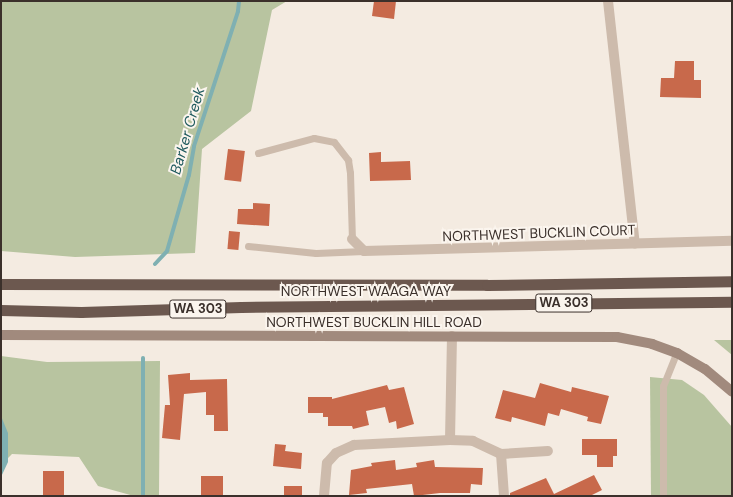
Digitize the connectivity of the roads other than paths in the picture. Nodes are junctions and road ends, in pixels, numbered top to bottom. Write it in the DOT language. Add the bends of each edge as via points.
graph roads {
  1 [pos="608,1"];
  2 [pos="258,153"];
  3 [pos="352,239"];
  4 [pos="732,241"];
  5 [pos="635,244"];
  6 [pos="248,246"];
  7 [pos="364,251"];
  8 [pos="732,274"];
  9 [pos="732,281"];
  10 [pos="654,282"];
  11 [pos="1,284"];
  12 [pos="732,302"];
  13 [pos="1,310"];
  14 [pos="1,335"];
  15 [pos="452,336"];
  16 [pos="676,353"];
  17 [pos="732,392"];
  18 [pos="450,440"];
  19 [pos="548,451"];
  20 [pos="501,454"];
  21 [pos="324,496"];
  22 [pos="504,496"];
  23 [pos="663,496"];
  1 -- 5 [label="street"];
  2 -- 3 [label="lane" via="314,138 334,142 348,160"];
  3 -- 7 [label="street"];
  4 -- 5 [label="street, NORTHWEST BUCKLIN COURT"];
  5 -- 7 [label="street, NORTHWEST BUCKLIN COURT"];
  6 -- 7 [label="lane" via="316,253"];
  8 -- 10 [label="highway"];
  9 -- 10 [label="highway, NORTHWEST WAAGA WAY / WA 303"];
  10 -- 11 [label="highway, NORTHWEST WAAGA WAY / WA 303" via="487,285"];
  12 -- 13 [label="highway, NORTHWEST WAAGA WAY / WA 303" via="241,307 81,312"];
  14 -- 15 [label="main road, NORTHWEST BUCKLIN HILL ROAD"];
  15 -- 16 [label="main road, NORTHWEST BUCKLIN HILL ROAD" via="617,337 652,344"];
  15 -- 18 [label="street"];
  16 -- 17 [label="main road, NORTHWEST BUCKLIN HILL ROAD" via="706,370"];
  16 -- 23 [label="lane" via="663,386"];
  18 -- 20 [label="street" via="473,441"];
  18 -- 21 [label="street" via="354,445 336,453 327,463"];
  19 -- 20 [label="street"];
  20 -- 22 [label="street"];
}
